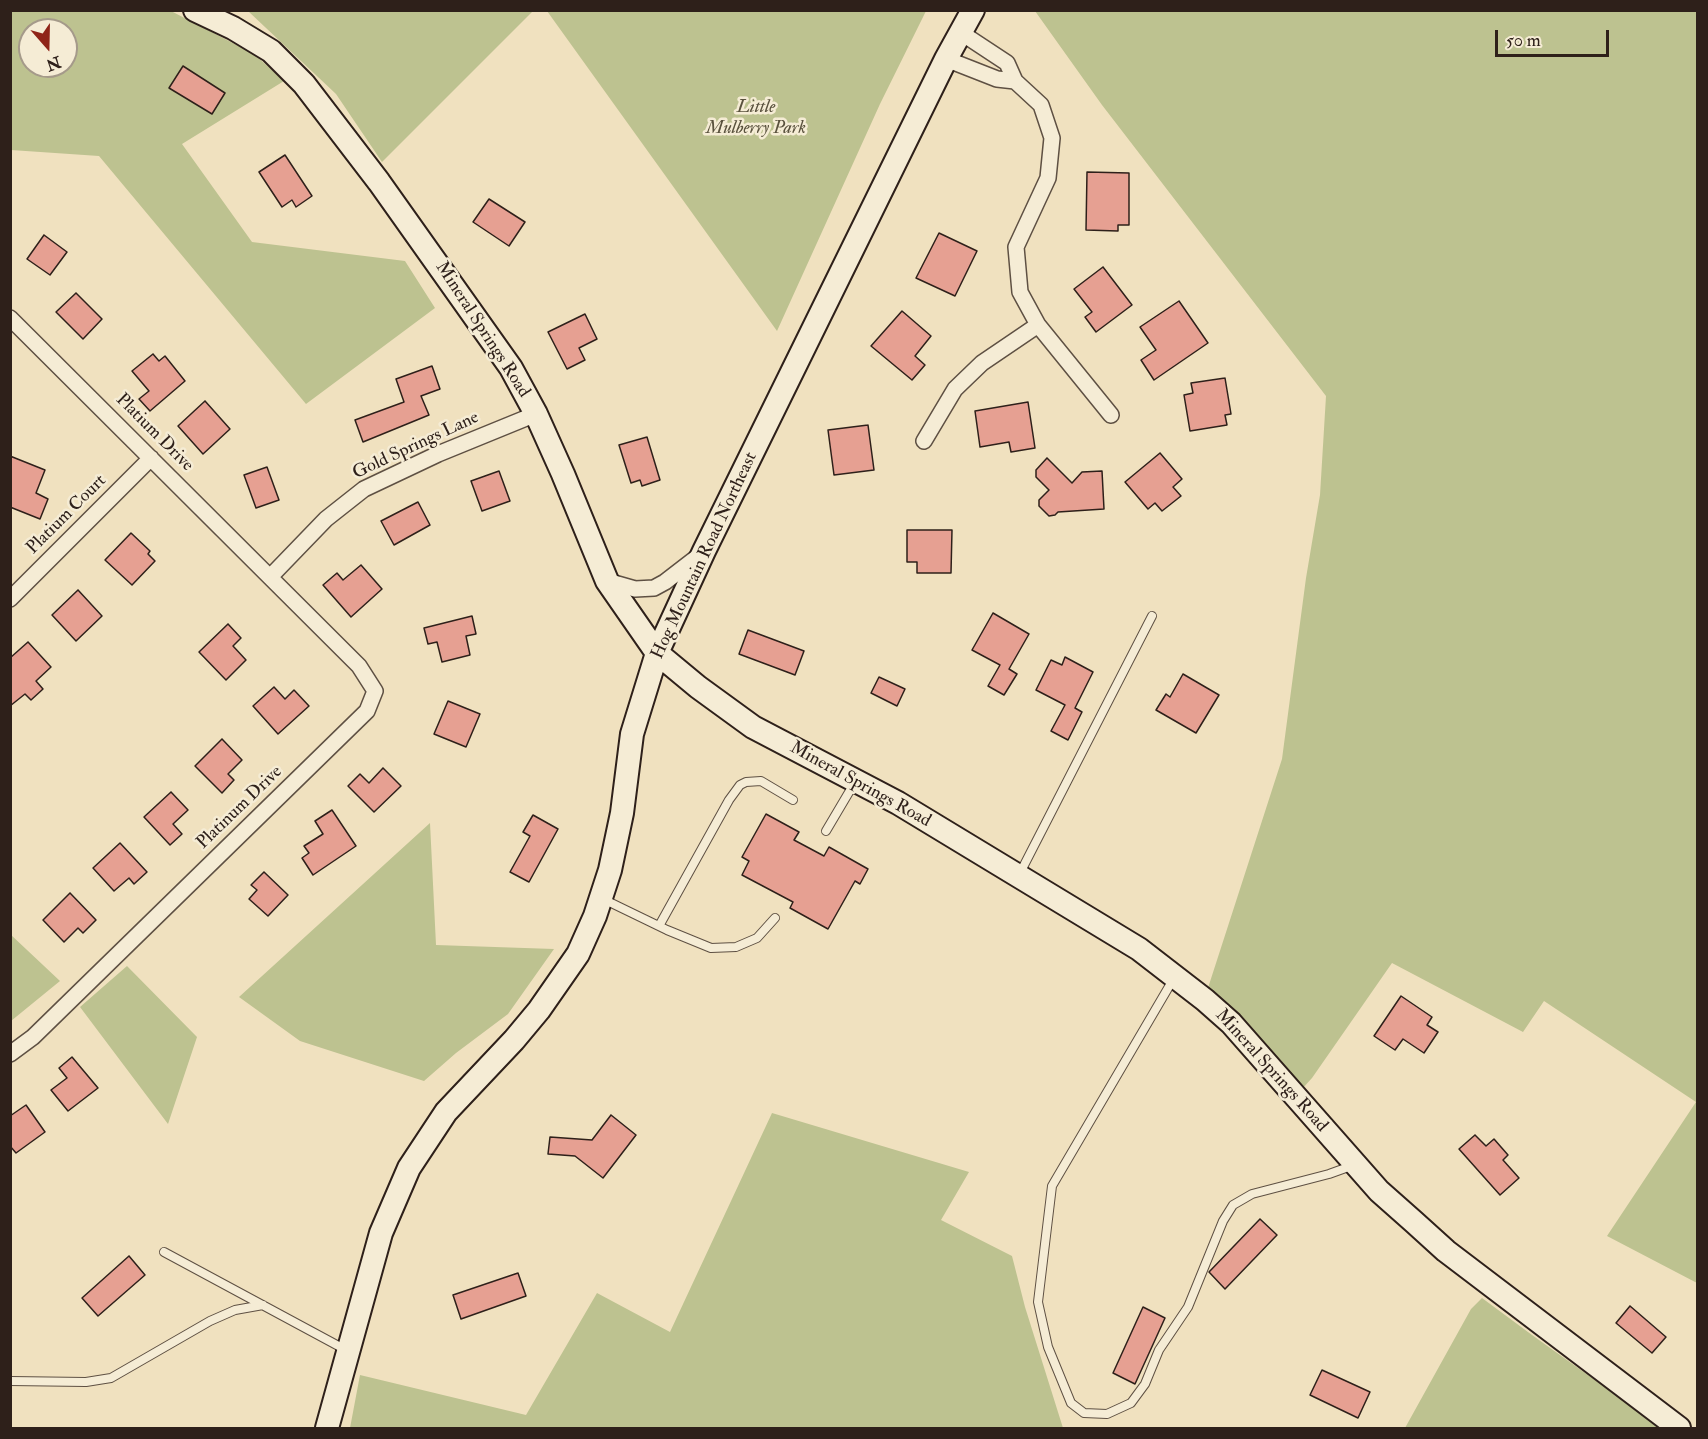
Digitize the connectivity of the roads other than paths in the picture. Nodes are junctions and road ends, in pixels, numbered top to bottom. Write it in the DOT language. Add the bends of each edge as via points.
graph roads {
  1 [pos="195,10"];
  2 [pos="973,10"];
  3 [pos="960,32"];
  4 [pos="946,59"];
  5 [pos="1015,81"];
  6 [pos="10,318"];
  7 [pos="1038,325"];
  8 [pos="536,414"];
  9 [pos="1111,415"];
  10 [pos="924,441"];
  11 [pos="151,458"];
  12 [pos="704,551"];
  13 [pos="270,577"];
  14 [pos="608,581"];
  15 [pos="10,599"];
  16 [pos="1152,616"];
  17 [pos="657,653"];
  18 [pos="855,781"];
  19 [pos="793,800"];
  20 [pos="826,831"];
  21 [pos="1019,876"];
  22 [pos="601,898"];
  23 [pos="775,918"];
  24 [pos="659,926"];
  25 [pos="1175,977"];
  26 [pos="10,1054"];
  27 [pos="1356,1164"];
  28 [pos="164,1252"];
  29 [pos="263,1305"];
  30 [pos="347,1351"];
  31 [pos="10,1381"];
  32 [pos="327,1428"];
  33 [pos="1679,1428"];
  1 -- 8 [label="street, Mineral Springs Road" via="271,51 304,84 452,284 511,368"];
  2 -- 3 [label="street, Hog Mountain Road Northeast"];
  3 -- 4 [label="street, Hog Mountain Road Northeast"];
  3 -- 5 [label="street" via="1007,63"];
  4 -- 5 [label="street" via="997,79"];
  4 -- 12 [label="street, Hog Mountain Road Northeast"];
  5 -- 7 [label="street" via="1041,105 1052,138 1048,178 1016,248 1020,292"];
  6 -- 11 [label="street, Platium Drive"];
  7 -- 9 [label="street"];
  7 -- 10 [label="street" via="982,363 955,389"];
  8 -- 13 [label="street, Gold Springs Lane" via="364,489 326,519"];
  8 -- 14 [label="street, Mineral Springs Road"];
  11 -- 13 [label="street, Platium Drive"];
  11 -- 15 [label="street, Platium Court"];
  12 -- 14 [label="street" via="654,588 635,589"];
  12 -- 17 [label="street, Hog Mountain Road Northeast"];
  13 -- 26 [label="street, Platinum Drive" via="368,677 375,691 367,711 33,1037"];
  14 -- 17 [label="street, Mineral Springs Road"];
  16 -- 21 [label="lane"];
  17 -- 18 [label="street, Mineral Springs Road" via="753,727"];
  17 -- 22 [label="street, Hog Mountain Road Northeast" via="632,734 622,813"];
  18 -- 20 [label="lane"];
  18 -- 21 [label="street, Mineral Springs Road"];
  19 -- 24 [label="lane" via="761,781 740,784"];
  21 -- 25 [label="street, Mineral Springs Road" via="1139,949"];
  22 -- 24 [label="lane"];
  22 -- 30 [label="street, Hog Mountain Road Northeast" via="578,954 539,1010 446,1112 408,1168 381,1233"];
  23 -- 24 [label="lane" via="757,938 736,947 711,948"];
  25 -- 27 [label="street, Mineral Springs Road" via="1231,1023"];
  25 -- 27 [label="lane" via="1052,1186 1038,1302 1048,1347 1071,1403 1084,1413 1107,1414 1131,1403 1188,1307 1233,1205 1252,1194"];
  27 -- 33 [label="street, Mineral Springs Road" via="1446,1251"];
  28 -- 29 [label="lane"];
  29 -- 30 [label="lane"];
  29 -- 31 [label="lane" via="235,1310 210,1321 111,1378 86,1382"];
  30 -- 32 [label="street, Hog Mountain Road Northeast"];
}
